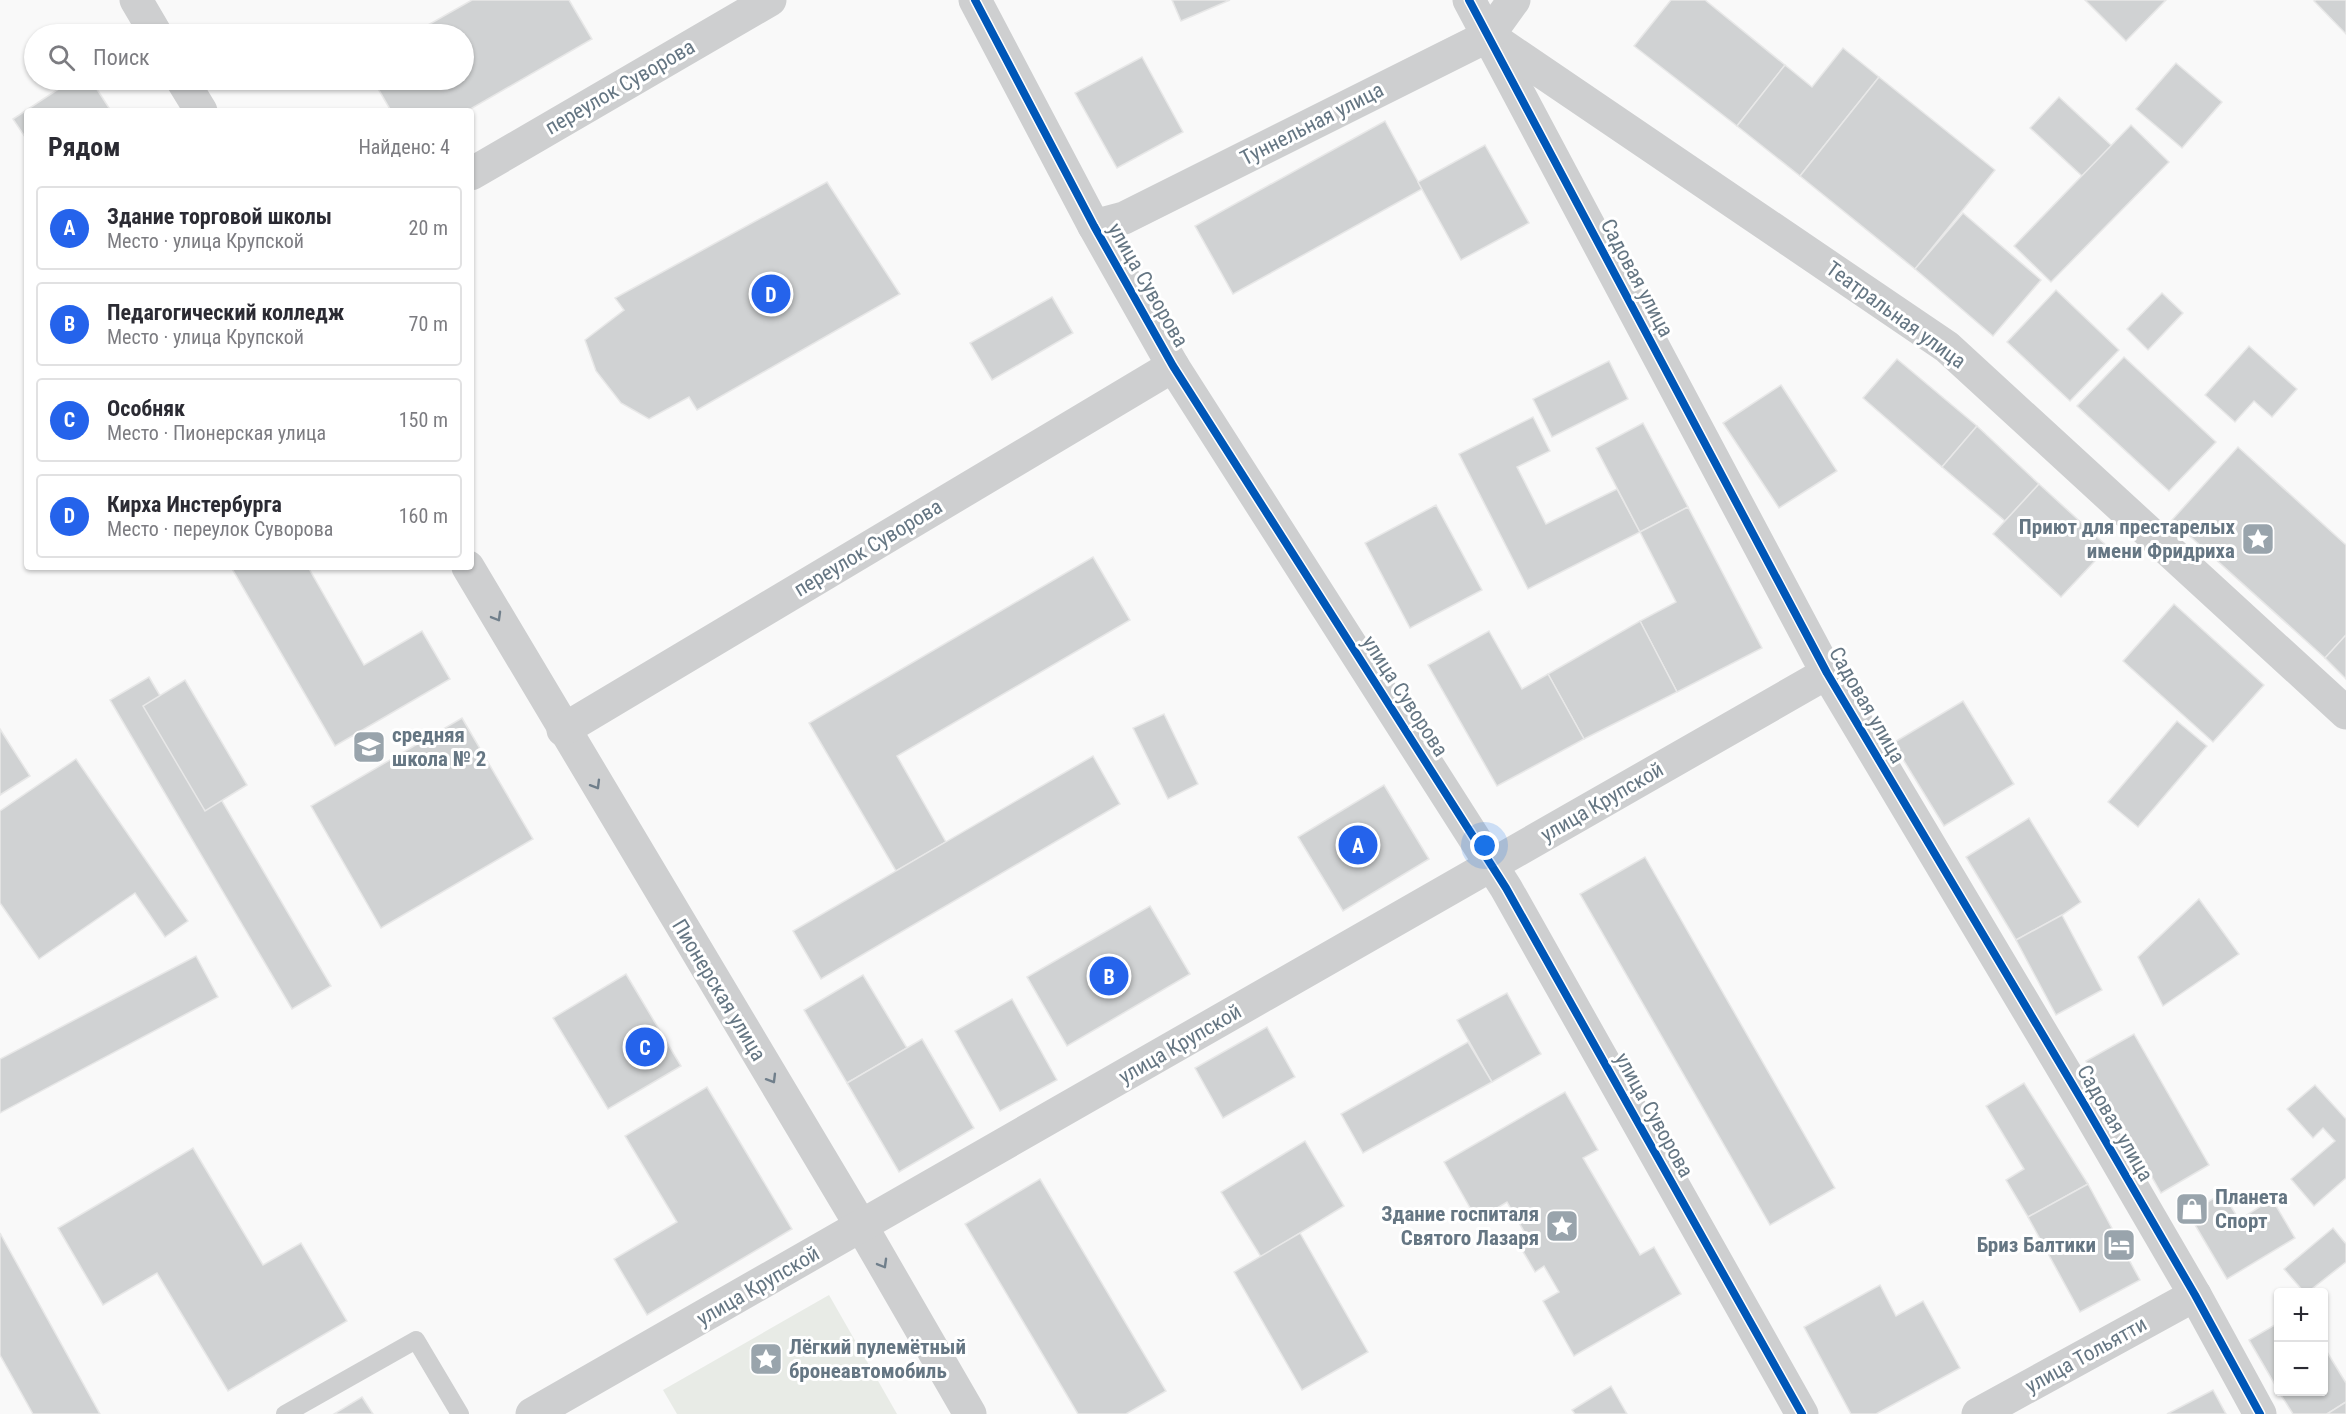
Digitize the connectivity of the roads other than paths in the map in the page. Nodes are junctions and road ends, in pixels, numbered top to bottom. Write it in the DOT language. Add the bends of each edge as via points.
graph roads {
  1 [pos="136,0"];
  2 [pos="770,0"];
  3 [pos="975,0"];
  4 [pos="1469,0"];
  5 [pos="1514,0"];
  6 [pos="150,24"];
  7 [pos="1488,36"];
  8 [pos="188,90"];
  9 [pos="199,108"];
  10 [pos="474,172"];
  11 [pos="1094,226"];
  12 [pos="1173,366"];
  13 [pos="470,570"];
  14 [pos="1827,673"];
  15 [pos="2346,713"];
  16 [pos="563,730"];
  17 [pos="1492,865"];
  18 [pos="861,1227"];
  19 [pos="2195,1295"];
  20 [pos="285,1414"];
  21 [pos="460,1414"];
  22 [pos="532,1414"];
  23 [pos="970,1414"];
  24 [pos="1802,1414"];
  25 [pos="1978,1414"];
  26 [pos="2260,1414"];
  1 -- 6 [label="street"];
  2 -- 10 [label="street, переулок Суворова"];
  3 -- 11 [label="street, улица Суворова"];
  4 -- 7 [label="street, Садовая улица"];
  5 -- 7 [label="street, Туннельная улица"];
  7 -- 11 [label="street, Туннельная улица" via="1124,218"];
  7 -- 14 [label="street, Садовая улица"];
  7 -- 15 [label="street, Театральная улица" via="1947,347"];
  8 -- 9 [label="street"];
  11 -- 12 [label="street, улица Суворова"];
  12 -- 16 [label="street, переулок Суворова"];
  12 -- 17 [label="street, улица Суворова"];
  13 -- 16 [label="street, Пионерская улица, one-way"];
  14 -- 17 [label="street, улица Крупской"];
  14 -- 19 [label="street, Садовая улица"];
  16 -- 18 [label="street, Пионерская улица, one-way"];
  17 -- 18 [label="street, улица Крупской"];
  17 -- 24 [label="street, улица Суворова"];
  18 -- 22 [label="street, улица Крупской"];
  18 -- 23 [label="street, Пионерская улица, one-way"];
  19 -- 25 [label="street, улица Тольятти"];
  19 -- 26 [label="street, Садовая улица"];
  20 -- 21 [label="lane" via="416,1340"];
}
